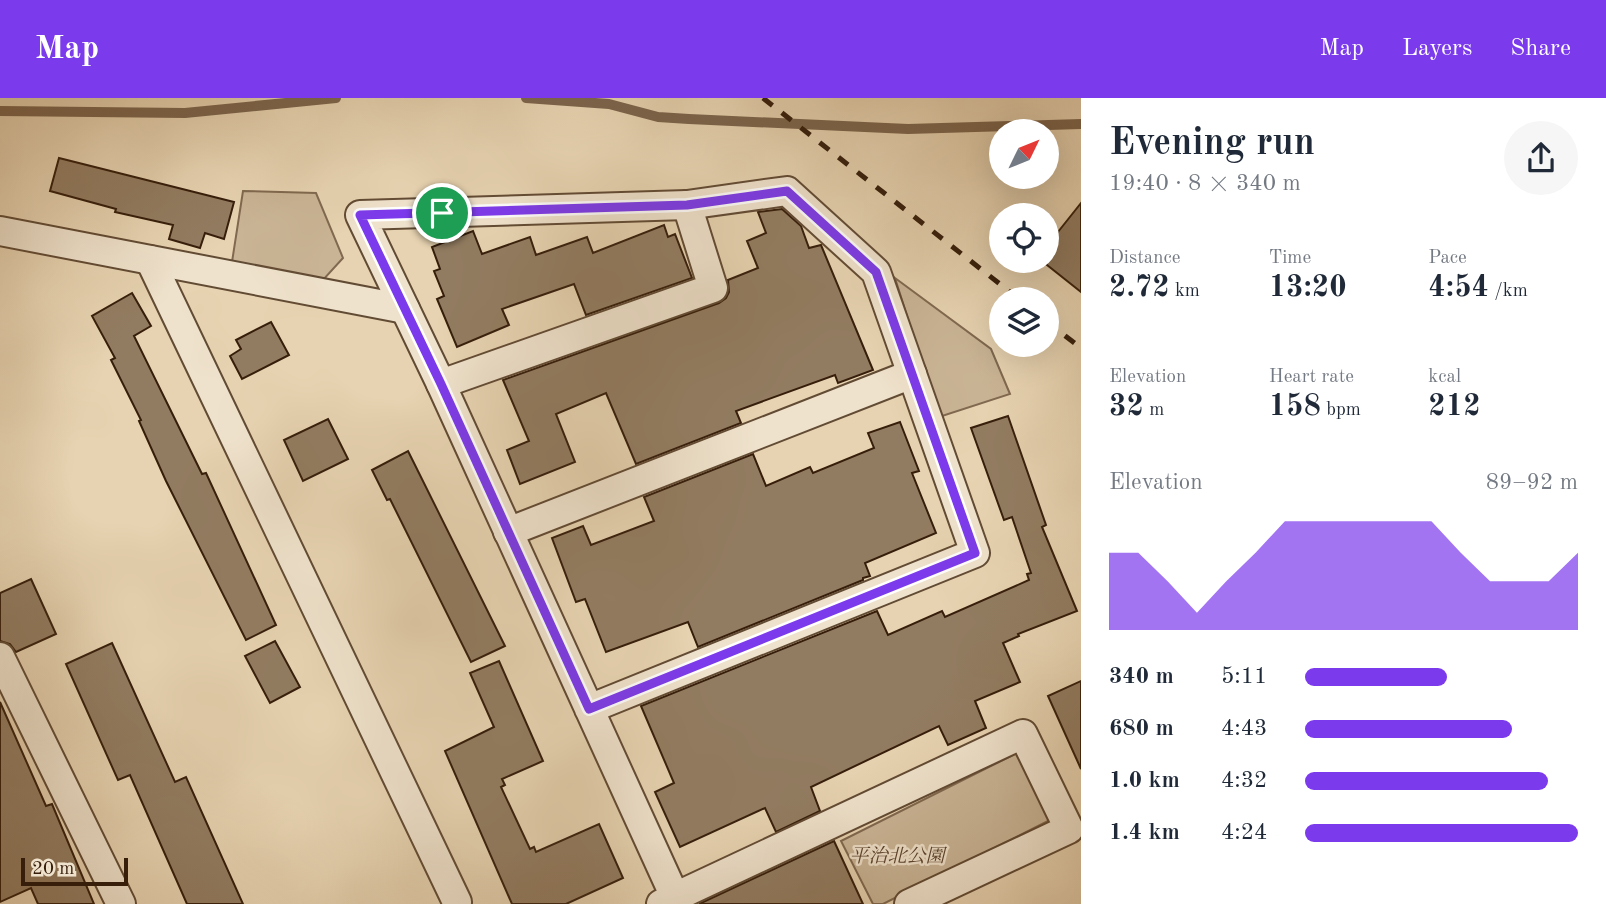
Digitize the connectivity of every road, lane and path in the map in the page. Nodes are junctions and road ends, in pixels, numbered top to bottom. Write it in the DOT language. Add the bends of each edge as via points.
graph roads {
  1 [pos="687,205"];
  2 [pos="0,231"];
  3 [pos="150,260"];
  4 [pos="405,309"];
  5 [pos="912,374"];
  6 [pos="441,384"];
  7 [pos="508,532"];
  8 [pos="0,657"];
  9 [pos="589,709"];
  10 [pos="671,902"];
  11 [pos="121,904"];
  12 [pos="456,904"];
  13 [pos="909,904"];
  1 -- 4 [label="street" via="360,215"];
  1 -- 5 [label="street" via="787,191 876,272"];
  1 -- 6 [label="street" via="713,288"];
  2 -- 3 [label="street"];
  3 -- 4 [label="street"];
  3 -- 12 [label="street"];
  4 -- 6 [label="street"];
  5 -- 7 [label="street"];
  5 -- 9 [label="street" via="975,553"];
  6 -- 7 [label="street"];
  7 -- 9 [label="street"];
  8 -- 11 [label="street"];
  9 -- 10 [label="street"];
  10 -- 13 [label="street" via="1023,734 1069,829"];
}
